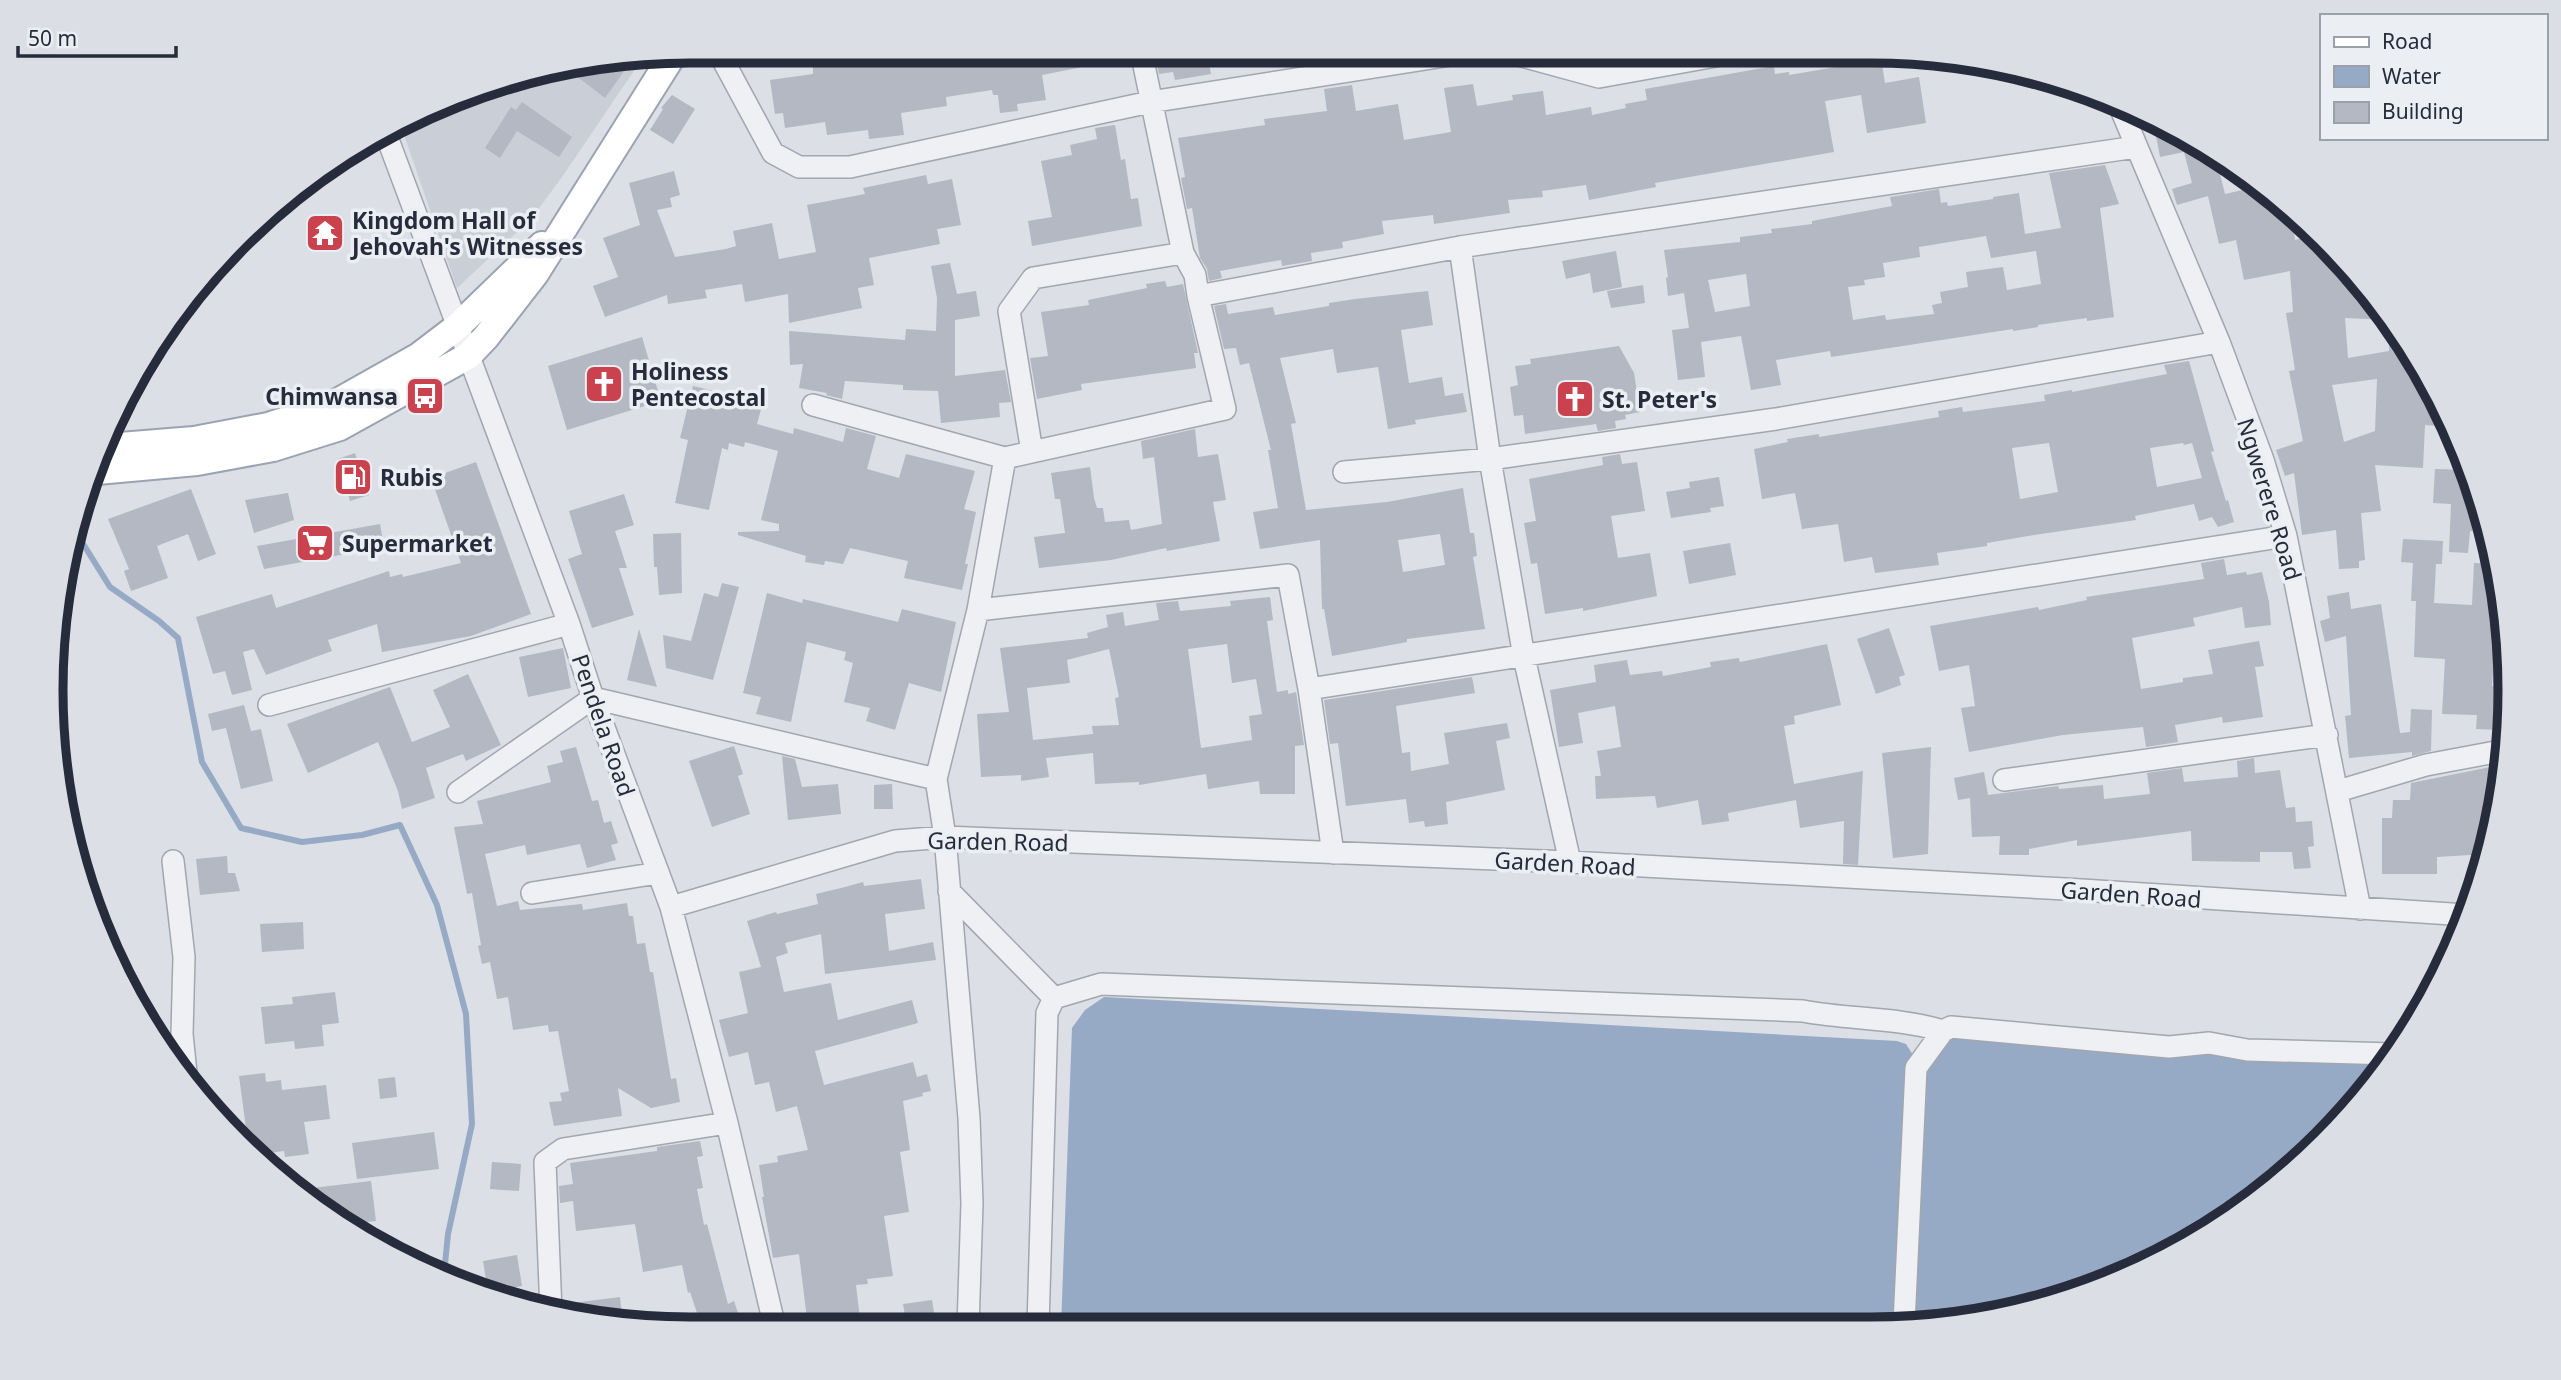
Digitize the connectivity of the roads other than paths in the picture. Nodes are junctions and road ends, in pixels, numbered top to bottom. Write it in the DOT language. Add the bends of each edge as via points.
graph roads {
  1 [pos="724,63"];
  2 [pos="1143,63"];
  3 [pos="1400,63"];
  4 [pos="1565,63"];
  5 [pos="1677,63"];
  6 [pos="667,64"];
  7 [pos="1150,102"];
  8 [pos="2124,117"];
  9 [pos="388,141"];
  10 [pos="2136,147"];
  11 [pos="571,218"];
  12 [pos="1460,247"];
  13 [pos="1183,253"];
  14 [pos="1198,296"];
  15 [pos="457,327"];
  16 [pos="2219,342"];
  17 [pos="468,356"];
  18 [pos="813,405"];
  19 [pos="113,447"];
  20 [pos="1032,452"];
  21 [pos="1005,458"];
  22 [pos="1490,459"];
  23 [pos="103,470"];
  24 [pos="1344,472"];
  25 [pos="2286,536"];
  26 [pos="978,610"];
  27 [pos="569,624"];
  28 [pos="1524,657"];
  29 [pos="1309,689"];
  30 [pos="593,698"];
  31 [pos="269,705"];
  32 [pos="2327,736"];
  33 [pos="2495,752"];
  34 [pos="936,779"];
  35 [pos="2004,780"];
  36 [pos="458,792"];
  37 [pos="2337,792"];
  38 [pos="945,837"];
  39 [pos="1333,853"];
  40 [pos="173,861"];
  41 [pos="1570,862"];
  42 [pos="658,873"];
  43 [pos="949,891"];
  44 [pos="532,893"];
  45 [pos="671,907"];
  46 [pos="2360,909"];
  47 [pos="2456,914"];
  48 [pos="1054,998"];
  49 [pos="1915,1022"];
  50 [pos="1943,1031"];
  51 [pos="2381,1054"];
  52 [pos="185,1060"];
  53 [pos="1916,1068"];
  54 [pos="727,1123"];
  55 [pos="551,1301"];
  56 [pos="1904,1316"];
  57 [pos="772,1317"];
  58 [pos="968,1317"];
  59 [pos="1038,1317"];
  1 -- 7 [label="street" via="773,153 799,167 850,167"];
  2 -- 7 [label="street"];
  3 -- 7 [label="street"];
  4 -- 5 [label="street" via="1599,77"];
  6 -- 11 [label="main road"];
  7 -- 13 [label="street"];
  8 -- 10 [label="street, Ngwerere Road"];
  9 -- 15 [label="street, Pendela Road"];
  10 -- 12 [label="street"];
  10 -- 16 [label="street, Ngwerere Road"];
  11 -- 15 [label="main road"];
  11 -- 17 [label="main road" via="536,274"];
  12 -- 14 [label="street"];
  12 -- 22 [label="street"];
  13 -- 14 [label="street" via="1195,275"];
  13 -- 20 [label="street" via="1033,278 1009,311"];
  14 -- 20 [label="street" via="1224,409"];
  15 -- 17 [label="street, Pendela Road"];
  15 -- 19 [label="main road" via="419,356 332,405 268,426"];
  16 -- 22 [label="street" via="1776,418"];
  16 -- 25 [label="street, Ngwerere Road"];
  17 -- 23 [label="main road" via="340,427 273,448 197,462"];
  17 -- 27 [label="street, Pendela Road"];
  18 -- 21 [label="street"];
  20 -- 21 [label="street"];
  21 -- 26 [label="street"];
  22 -- 24 [label="street"];
  22 -- 28 [label="street"];
  25 -- 28 [label="street"];
  25 -- 32 [label="street, Ngwerere Road"];
  26 -- 29 [label="street" via="1288,575"];
  26 -- 34 [label="street"];
  27 -- 30 [label="street, Pendela Road"];
  27 -- 31 [label="street"];
  28 -- 29 [label="street"];
  28 -- 41 [label="street"];
  29 -- 39 [label="street"];
  30 -- 34 [label="street"];
  30 -- 36 [label="street"];
  30 -- 42 [label="street, Pendela Road"];
  32 -- 35 [label="street"];
  32 -- 37 [label="street, Ngwerere Road"];
  33 -- 37 [label="street" via="2426,765"];
  34 -- 38 [label="street"];
  37 -- 46 [label="street, Ngwerere Road"];
  38 -- 39 [label="street, Garden Road"];
  38 -- 43 [label="street"];
  38 -- 45 [label="street, Garden Road" via="895,841"];
  39 -- 41 [label="street, Garden Road"];
  40 -- 52 [label="street" via="184,957"];
  41 -- 46 [label="street, Garden Road"];
  42 -- 44 [label="street"];
  42 -- 45 [label="street, Pendela Road"];
  43 -- 48 [label="street"];
  43 -- 58 [label="street" via="969,1118"];
  45 -- 54 [label="street, Pendela Road"];
  46 -- 47 [label="street, Garden Road"];
  48 -- 49 [label="street" via="1101,984 1803,1011"];
  48 -- 59 [label="street" via="1047,1013"];
  49 -- 50 [label="street"];
  49 -- 53 [label="street"];
  50 -- 51 [label="street" via="1951,1027 2169,1047 2209,1044 2247,1050"];
  50 -- 53 [label="street"];
  53 -- 56 [label="street"];
  54 -- 55 [label="street" via="563,1149 545,1162"];
  54 -- 57 [label="street, Pendela Road"];
}
